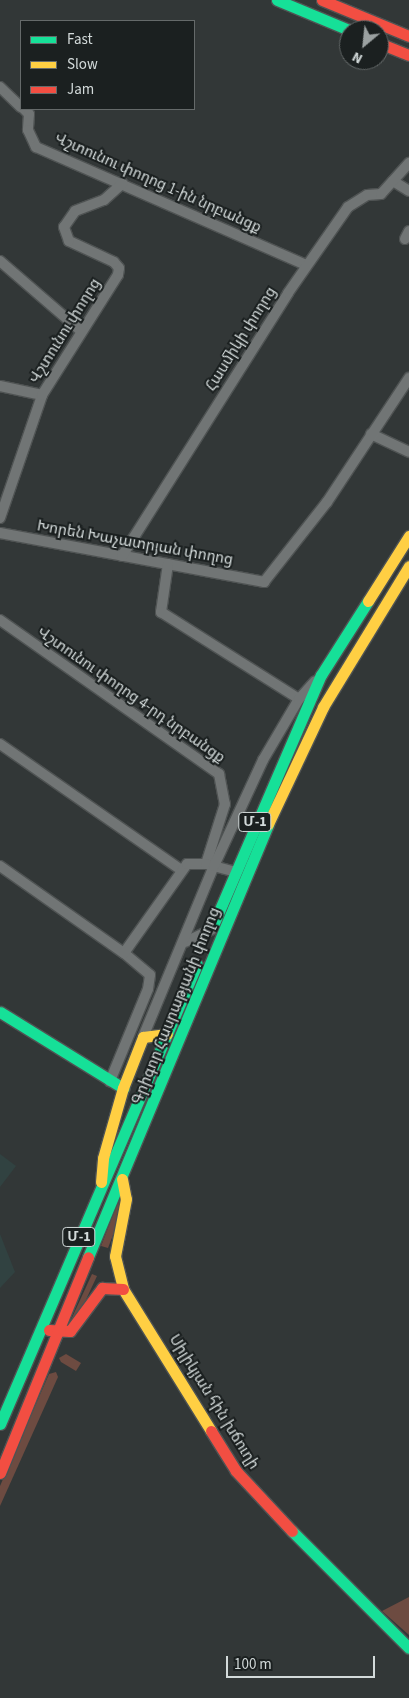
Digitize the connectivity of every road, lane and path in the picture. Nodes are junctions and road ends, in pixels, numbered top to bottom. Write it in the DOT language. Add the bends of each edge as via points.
graph roads {
  1 [pos="277,0"];
  2 [pos="322,0"];
  3 [pos="339,26"];
  4 [pos="409,36"];
  5 [pos="389,47"];
  6 [pos="409,55"];
  7 [pos="0,87"];
  8 [pos="20,106"];
  9 [pos="24,110"];
  10 [pos="409,163"];
  11 [pos="393,180"];
  12 [pos="123,183"];
  13 [pos="409,191"];
  14 [pos="0,261"];
  15 [pos="306,265"];
  16 [pos="81,331"];
  17 [pos="409,378"];
  18 [pos="0,386"];
  19 [pos="42,395"];
  20 [pos="371,434"];
  21 [pos="409,452"];
  22 [pos="0,518"];
  23 [pos="0,533"];
  24 [pos="409,536"];
  25 [pos="122,556"];
  26 [pos="168,564"];
  27 [pos="409,566"];
  28 [pos="0,620"];
  29 [pos="321,675"];
  30 [pos="299,699"];
  31 [pos="0,744"];
  32 [pos="210,865"];
  33 [pos="0,866"];
  34 [pos="181,870"];
  35 [pos="234,872"];
  36 [pos="211,930"];
  37 [pos="185,942"];
  38 [pos="124,953"];
  39 [pos="0,1012"];
  40 [pos="167,1034"];
  41 [pos="143,1037"];
  42 [pos="110,1081"];
  43 [pos="123,1088"];
  44 [pos="122,1179"];
  45 [pos="100,1185"];
  46 [pos="123,1289"];
  47 [pos="42,1327"];
  48 [pos="60,1333"];
  49 [pos="0,1424"];
  50 [pos="0,1473"];
  51 [pos="409,1648"];
  1 -- 3 [label="main road"];
  2 -- 4 [label="main road"];
  5 -- 6 [label="main road"];
  7 -- 8 [label="street, Վշտունու փողոց 1-ին նրբանցք"];
  9 -- 12 [label="street, Վշտունու փողոց 1-ին նրբանցք" via="29,114 28,130 36,146"];
  10 -- 11 [label="street, Հասմիկի փողոց"];
  11 -- 13 [label="street"];
  11 -- 15 [label="street, Հասմիկի փողոց" via="381,194 366,195 348,207"];
  12 -- 15 [label="street, Վշտունու փողոց 1-ին նրբանցք"];
  12 -- 16 [label="street, Վշտունու փողոց" via="104,200 75,211 64,227 69,241 114,262 119,268 118,275"];
  14 -- 16 [label="street"];
  15 -- 25 [label="street, Հասմիկի փողոց"];
  16 -- 19 [label="street, Վշտունու փողոց"];
  17 -- 20 [label="street"];
  18 -- 19 [label="street"];
  19 -- 22 [label="street, Վշտունու փողոց"];
  20 -- 21 [label="street"];
  20 -- 26 [label="street, Խորեն Խաչատրյան փողոց" via="327,502 264,582"];
  23 -- 25 [label="street, Խորեն Խաչատրյան փողոց"];
  24 -- 29 [label="main road, Գրիգոր Հասրաթյանի փողոց / Մ-1"];
  25 -- 26 [label="street, Խորեն Խաչատրյան փողոց"];
  26 -- 30 [label="street" via="161,612"];
  27 -- 44 [label="main road, Գրիգոր Հասրաթյանի փողոց / Մ-1" via="323,706 299,754 223,928"];
  28 -- 32 [label="street, Վշտունու փողոց 4-րդ նրբանցք" via="219,774 225,804"];
  29 -- 30 [label="street"];
  29 -- 35 [label="main road, Գրիգոր Հասրաթյանի փողոց / Մ-1"];
  30 -- 32 [label="street" via="263,760"];
  31 -- 34 [label="street"];
  32 -- 34 [label="street" via="195,863"];
  32 -- 35 [label="street"];
  32 -- 37 [label="street"];
  33 -- 38 [label="street"];
  34 -- 38 [label="street"];
  35 -- 36 [label="main road, Գրիգոր Հասրաթյանի փողոց / Մ-1"];
  36 -- 37 [label="street"];
  36 -- 40 [label="main road, Գրիգոր Հասրաթյանի փողոց / Մ-1"];
  37 -- 41 [label="street" via="161,990"];
  38 -- 42 [label="street" via="150,975 150,983"];
  39 -- 42 [label="main road"];
  40 -- 41 [label="main road"];
  40 -- 45 [label="main road, Գրիգոր Հասրաթյանի փողոց / Մ-1" via="120,1148"];
  41 -- 43 [label="main road"];
  42 -- 43 [label="main road"];
  43 -- 45 [label="main road" via="103,1158"];
  44 -- 46 [label="main road, Սիլիկյան հին խճուղի" via="126,1199 115,1256"];
  44 -- 48 [label="main road, Գրիգոր Հասրաթյանի փողոց / Մ-1"];
  45 -- 47 [label="main road, Գրիգոր Հասրաթյանի փողոց / Մ-1"];
  46 -- 48 [label="main road" via="102,1288 76,1325"];
  46 -- 51 [label="main road, Սիլիկյան հին խճուղի" via="236,1471 358,1600"];
  47 -- 48 [label="main road"];
  47 -- 49 [label="main road, Գրիգոր Հասրաթյանի փողոց / Մ-1"];
  48 -- 50 [label="main road, Գրիգոր Հասրաթյանի փողոց / Մ-1"];
}
